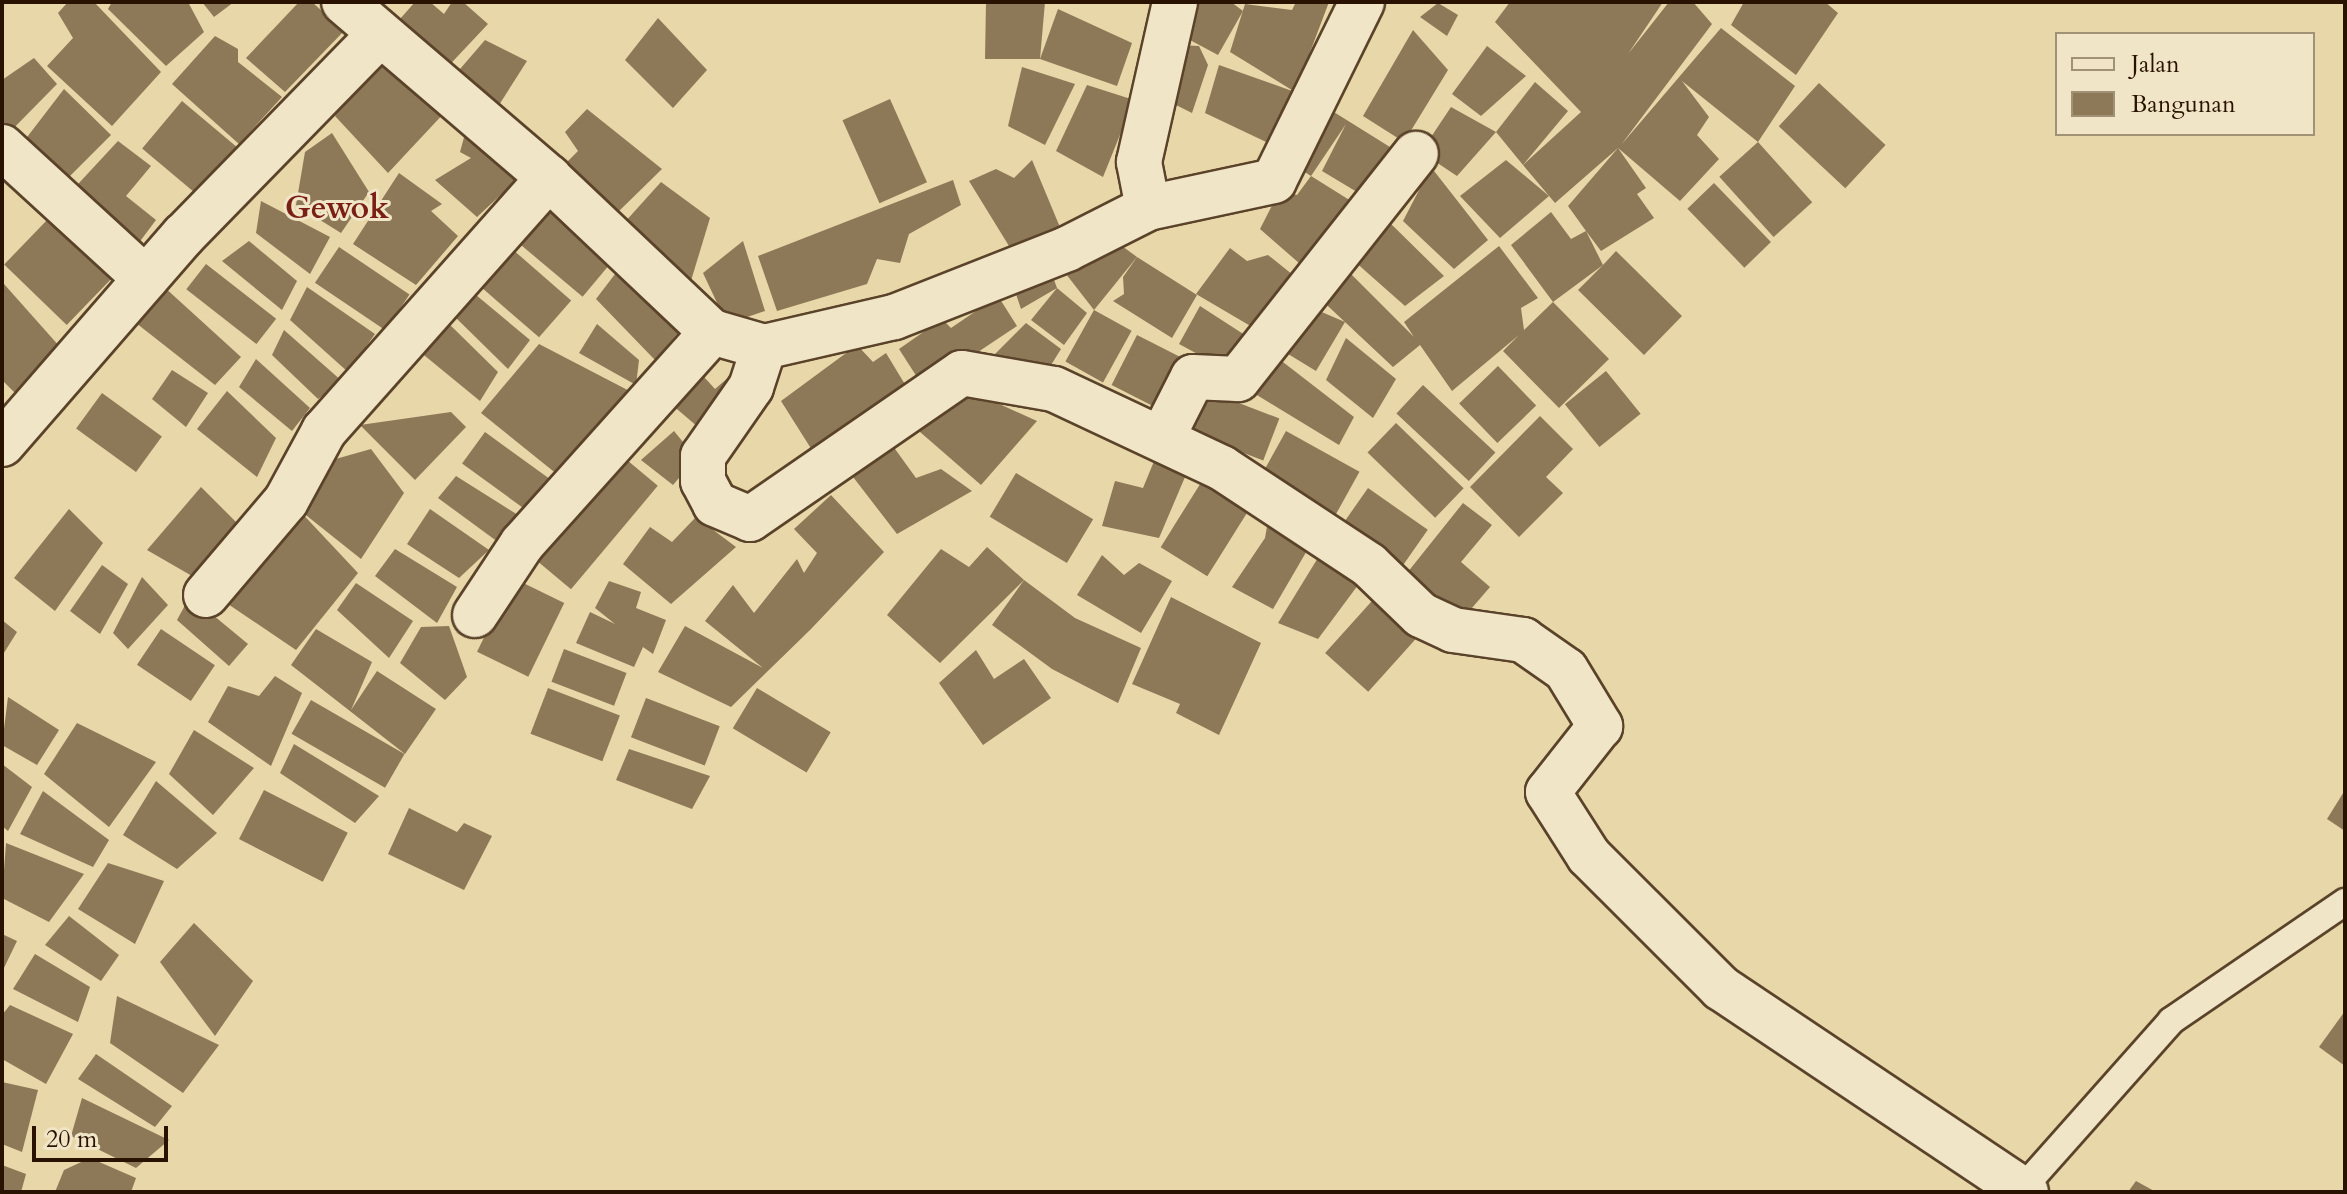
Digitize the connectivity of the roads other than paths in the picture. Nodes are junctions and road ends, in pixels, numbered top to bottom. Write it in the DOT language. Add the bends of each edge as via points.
graph roads {
  1 [pos="344,2"];
  2 [pos="1175,2"];
  3 [pos="1362,2"];
  4 [pos="378,36"];
  5 [pos="2,147"];
  6 [pos="1416,154"];
  7 [pos="549,178"];
  8 [pos="1148,208"];
  9 [pos="146,279"];
  10 [pos="712,332"];
  11 [pos="764,347"];
  12 [pos="1162,438"];
  13 [pos="2,444"];
  14 [pos="206,595"];
  15 [pos="475,615"];
  16 [pos="2345,902"];
  17 [pos="2024,1191"];
  1 -- 4 [label="street"];
  2 -- 8 [label="street" via="1139,162"];
  3 -- 8 [label="street" via="1274,181"];
  4 -- 7 [label="street"];
  4 -- 9 [label="street"];
  5 -- 9 [label="street"];
  6 -- 12 [label="street" via="1249,367 1226,381 1193,377"];
  7 -- 10 [label="street"];
  7 -- 14 [label="street" via="324,431 286,501"];
  8 -- 11 [label="street" via="1067,249 894,317"];
  9 -- 13 [label="street"];
  10 -- 11 [label="street"];
  10 -- 15 [label="street" via="522,544"];
  11 -- 12 [label="street" via="751,387 703,456 703,481 732,515 750,519 962,373 1054,389"];
  12 -- 17 [label="street" via="1222,468 1369,565 1421,615 1453,630 1523,640 1566,670 1600,726 1548,792 1589,856 1721,988"];
  16 -- 17 [label="lane" via="2171,1021"];
}
